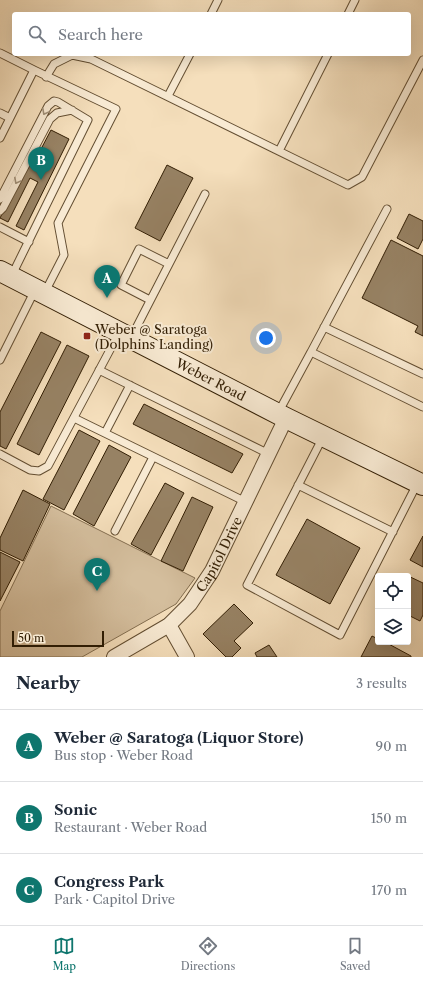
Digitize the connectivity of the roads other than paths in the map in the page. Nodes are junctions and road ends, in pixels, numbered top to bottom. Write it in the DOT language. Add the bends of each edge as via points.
graph roads {
  1 [pos="218,0"];
  2 [pos="356,0"];
  3 [pos="212,12"];
  4 [pos="349,12"];
  5 [pos="0,53"];
  6 [pos="189,56"];
  7 [pos="327,56"];
  8 [pos="423,60"];
  9 [pos="34,70"];
  10 [pos="46,77"];
  11 [pos="168,96"];
  12 [pos="72,110"];
  13 [pos="0,113"];
  14 [pos="10,118"];
  15 [pos="0,138"];
  16 [pos="279,151"];
  17 [pos="205,194"];
  18 [pos="0,199"];
  19 [pos="387,209"];
  20 [pos="0,211"];
  21 [pos="0,227"];
  22 [pos="29,242"];
  23 [pos="169,264"];
  24 [pos="4,275"];
  25 [pos="40,291"];
  26 [pos="150,300"];
  27 [pos="324,327"];
  28 [pos="125,335"];
  29 [pos="311,352"];
  30 [pos="0,360"];
  31 [pos="99,370"];
  32 [pos="423,374"];
  33 [pos="130,385"];
  34 [pos="423,407"];
  35 [pos="282,416"];
  36 [pos="74,418"];
  37 [pos="105,433"];
  38 [pos="323,436"];
  39 [pos="0,454"];
  40 [pos="269,454"];
  41 [pos="153,457"];
  42 [pos="420,484"];
  43 [pos="298,485"];
  44 [pos="246,502"];
  45 [pos="115,531"];
  46 [pos="393,532"];
  47 [pos="169,625"];
  48 [pos="114,657"];
  49 [pos="187,657"];
  1 -- 3 [label="lane"];
  2 -- 4 [label="lane"];
  5 -- 9 [label="lane"];
  6 -- 11 [label="lane"];
  7 -- 16 [label="lane"];
  8 -- 16 [label="lane" via="362,177 348,185"];
  9 -- 10 [label="lane"];
  9 -- 14 [label="lane"];
  10 -- 11 [label="lane" via="54,64 72,56 91,59"];
  10 -- 25 [label="lane" via="116,109 58,223 64,255"];
  11 -- 16 [label="lane"];
  12 -- 18 [label="lane, one-way" via="54,101 48,106"];
  12 -- 20 [label="lane, one-way" via="57,113 50,119"];
  12 -- 22 [label="lane" via="88,120"];
  13 -- 14 [label="lane"];
  14 -- 15 [label="lane"];
  17 -- 23 [label="lane"];
  19 -- 27 [label="lane"];
  21 -- 22 [label="lane"];
  22 -- 24 [label="lane"];
  23 -- 26 [label="lane"];
  23 -- 26 [label="lane" via="140,249 124,279 121,285"];
  24 -- 25 [label="main road, Weber Road"];
  25 -- 28 [label="main road, Weber Road"];
  25 -- 30 [label="lane"];
  26 -- 28 [label="lane"];
  27 -- 29 [label="lane"];
  27 -- 32 [label="lane"];
  28 -- 31 [label="lane"];
  28 -- 35 [label="main road, Weber Road"];
  29 -- 34 [label="lane"];
  29 -- 35 [label="lane"];
  31 -- 33 [label="lane"];
  31 -- 36 [label="lane"];
  33 -- 37 [label="lane"];
  33 -- 40 [label="lane"];
  35 -- 38 [label="main road, Weber Road"];
  35 -- 40 [label="street, Capitol Drive"];
  36 -- 37 [label="lane"];
  36 -- 39 [label="lane" via="48,466 39,471 30,470"];
  37 -- 41 [label="lane"];
  38 -- 42 [label="main road, Weber Road"];
  38 -- 43 [label="lane"];
  40 -- 44 [label="street, Capitol Drive"];
  41 -- 44 [label="lane"];
  41 -- 45 [label="lane"];
  42 -- 46 [label="lane"];
  43 -- 46 [label="lane"];
  43 -- 46 [label="lane" via="247,585 340,635"];
  44 -- 47 [label="street, Capitol Drive" via="212,571 190,604"];
  47 -- 48 [label="street, Capitol Drive"];
  47 -- 49 [label="street"];
}
